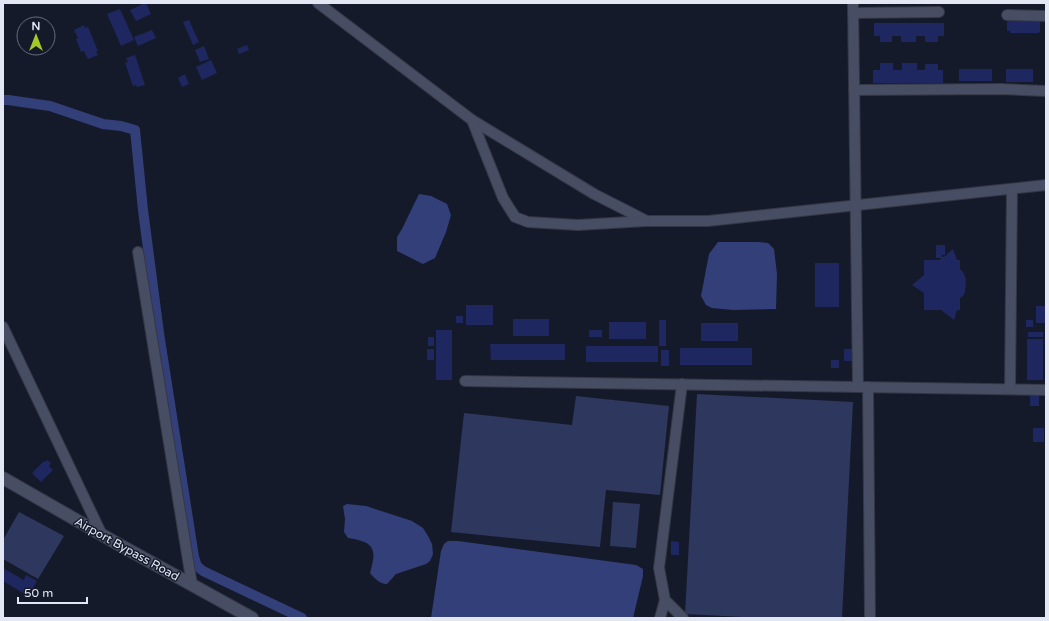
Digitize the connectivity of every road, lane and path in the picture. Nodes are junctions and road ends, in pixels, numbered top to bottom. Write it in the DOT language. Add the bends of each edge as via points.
graph roads {
  1 [pos="318,3"];
  2 [pos="853,8"];
  3 [pos="938,12"];
  4 [pos="1007,15"];
  5 [pos="1046,16"];
  6 [pos="854,90"];
  7 [pos="1046,91"];
  8 [pos="472,120"];
  9 [pos="1046,185"];
  10 [pos="1012,189"];
  11 [pos="856,205"];
  12 [pos="647,221"];
  13 [pos="138,252"];
  14 [pos="3,327"];
  15 [pos="465,381"];
  16 [pos="682,384"];
  17 [pos="863,387"];
  18 [pos="1010,389"];
  19 [pos="1046,390"];
  20 [pos="3,478"];
  21 [pos="102,535"];
  22 [pos="192,585"];
  23 [pos="665,600"];
  24 [pos="252,618"];
  25 [pos="660,618"];
  26 [pos="683,618"];
  27 [pos="870,618"];
  1 -- 8 [label="street"];
  2 -- 3 [label="street"];
  2 -- 6 [label="street"];
  4 -- 5 [label="street"];
  6 -- 7 [label="street"];
  6 -- 11 [label="street"];
  8 -- 12 [label="street" via="594,194"];
  8 -- 12 [label="street" via="502,198 515,217 528,222 578,225"];
  9 -- 10 [label="street"];
  10 -- 11 [label="street"];
  10 -- 18 [label="street"];
  11 -- 12 [label="street" via="708,221"];
  11 -- 17 [label="street"];
  13 -- 22 [label="street"];
  14 -- 21 [label="street"];
  15 -- 16 [label="street"];
  16 -- 17 [label="street"];
  16 -- 23 [label="street" via="659,568"];
  17 -- 18 [label="street"];
  17 -- 27 [label="street"];
  18 -- 19 [label="street"];
  20 -- 21 [label="street, Airport Bypass Road"];
  21 -- 22 [label="street, Airport Bypass Road"];
  22 -- 24 [label="street, Airport Bypass Road"];
  23 -- 25 [label="street"];
  23 -- 26 [label="street"];
}
